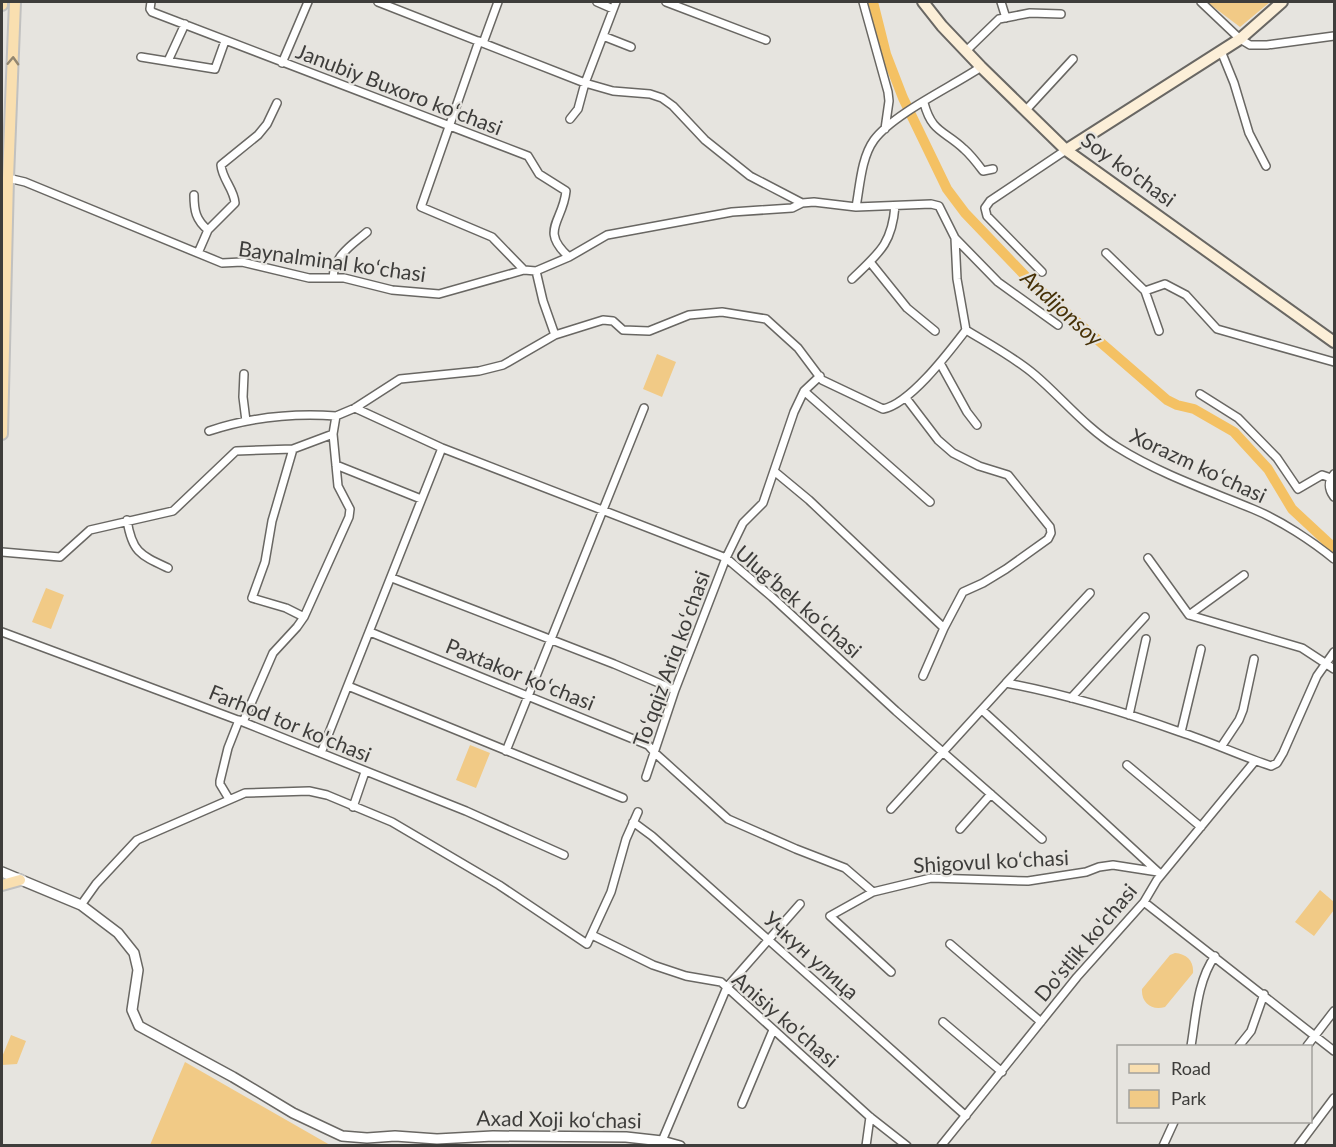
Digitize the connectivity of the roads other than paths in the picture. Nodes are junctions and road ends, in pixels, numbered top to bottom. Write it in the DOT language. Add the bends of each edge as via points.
graph roads {
  1 [pos="15,2"];
  2 [pos="150,2"];
  3 [pos="308,2"];
  4 [pos="378,2"];
  5 [pos="498,2"];
  6 [pos="597,2"];
  7 [pos="666,2"];
  8 [pos="863,2"];
  9 [pos="923,2"];
  10 [pos="1000,2"];
  11 [pos="1201,2"];
  12 [pos="1282,2"];
  13 [pos="615,5"];
  14 [pos="1061,14"];
  15 [pos="1006,18"];
  16 [pos="185,24"];
  17 [pos="603,36"];
  18 [pos="1335,36"];
  19 [pos="1239,39"];
  20 [pos="766,40"];
  21 [pos="225,41"];
  22 [pos="481,42"];
  23 [pos="631,47"];
  24 [pos="966,51"];
  25 [pos="1221,51"];
  26 [pos="141,57"];
  27 [pos="1073,59"];
  28 [pos="168,61"];
  29 [pos="282,63"];
  30 [pos="981,67"];
  31 [pos="585,83"];
  32 [pos="278,103"];
  33 [pos="922,104"];
  34 [pos="1026,110"];
  35 [pos="570,118"];
  36 [pos="449,127"];
  37 [pos="885,129"];
  38 [pos="1066,150"];
  39 [pos="1266,166"];
  40 [pos="993,169"];
  41 [pos="5,178"];
  42 [pos="194,195"];
  43 [pos="801,203"];
  44 [pos="895,206"];
  45 [pos="856,207"];
  46 [pos="208,230"];
  47 [pos="368,232"];
  48 [pos="955,238"];
  49 [pos="1106,253"];
  50 [pos="198,254"];
  51 [pos="569,257"];
  52 [pos="870,262"];
  53 [pos="524,270"];
  54 [pos="536,272"];
  55 [pos="1042,273"];
  56 [pos="333,278"];
  57 [pos="852,279"];
  58 [pos="1145,291"];
  59 [pos="1058,325"];
  60 [pos="966,330"];
  61 [pos="935,331"];
  62 [pos="1159,331"];
  63 [pos="555,335"];
  64 [pos="1335,342"];
  65 [pos="940,363"];
  66 [pos="1335,363"];
  67 [pos="244,374"];
  68 [pos="820,376"];
  69 [pos="804,391"];
  70 [pos="1200,394"];
  71 [pos="906,398"];
  72 [pos="355,408"];
  73 [pos="644,408"];
  74 [pos="336,416"];
  75 [pos="246,421"];
  76 [pos="977,425"];
  77 [pos="209,430"];
  78 [pos="2,434"];
  79 [pos="333,434"];
  80 [pos="442,448"];
  81 [pos="293,450"];
  82 [pos="336,465"];
  83 [pos="774,471"];
  84 [pos="1333,476"];
  85 [pos="789,483"];
  86 [pos="769,484"];
  87 [pos="1335,497"];
  88 [pos="420,499"];
  89 [pos="930,502"];
  90 [pos="603,511"];
  91 [pos="126,520"];
  92 [pos="2,552"];
  93 [pos="726,558"];
  94 [pos="1148,558"];
  95 [pos="1335,560"];
  96 [pos="168,568"];
  97 [pos="1244,575"];
  98 [pos="392,578"];
  99 [pos="1090,593"];
  100 [pos="1189,615"];
  101 [pos="1145,616"];
  102 [pos="304,617"];
  103 [pos="944,628"];
  104 [pos="2,632"];
  105 [pos="370,632"];
  106 [pos="1146,639"];
  107 [pos="551,640"];
  108 [pos="1201,649"];
  109 [pos="1335,652"];
  110 [pos="1254,659"];
  111 [pos="1326,663"];
  112 [pos="1335,669"];
  113 [pos="923,676"];
  114 [pos="1006,683"];
  115 [pos="348,686"];
  116 [pos="675,690"];
  117 [pos="528,696"];
  118 [pos="1071,698"];
  119 [pos="982,710"];
  120 [pos="1129,715"];
  121 [pos="241,721"];
  122 [pos="1181,732"];
  123 [pos="1221,747"];
  124 [pos="506,751"];
  125 [pos="943,752"];
  126 [pos="321,753"];
  127 [pos="655,753"];
  128 [pos="1255,761"];
  129 [pos="1127,765"];
  130 [pos="365,772"];
  131 [pos="646,777"];
  132 [pos="991,794"];
  133 [pos="623,798"];
  134 [pos="229,799"];
  135 [pos="353,807"];
  136 [pos="891,809"];
  137 [pos="638,812"];
  138 [pos="633,822"];
  139 [pos="1201,827"];
  140 [pos="960,829"];
  141 [pos="1042,839"];
  142 [pos="564,855"];
  143 [pos="2,872"];
  144 [pos="1159,874"];
  145 [pos="20,880"];
  146 [pos="2,885"];
  147 [pos="873,892"];
  148 [pos="1144,902"];
  149 [pos="800,904"];
  150 [pos="81,905"];
  151 [pos="592,935"];
  152 [pos="769,941"];
  153 [pos="950,944"];
  154 [pos="1215,956"];
  155 [pos="891,972"];
  156 [pos="727,987"];
  157 [pos="1264,994"];
  158 [pos="1335,1011"];
  159 [pos="943,1022"];
  160 [pos="1041,1022"];
  161 [pos="773,1030"];
  162 [pos="1315,1036"];
  163 [pos="1191,1045"];
  164 [pos="1240,1045"];
  165 [pos="1308,1045"];
  166 [pos="1335,1051"];
  167 [pos="1002,1072"];
  168 [pos="1335,1098"];
  169 [pos="742,1104"];
  170 [pos="966,1116"];
  171 [pos="870,1117"];
  172 [pos="1174,1123"];
  173 [pos="662,1141"];
  174 [pos="437,1142"];
  175 [pos="680,1146"];
  176 [pos="866,1146"];
  177 [pos="907,1146"];
  178 [pos="941,1146"];
  179 [pos="1163,1146"];
  180 [pos="1298,1146"];
  41 -- 1 [label="main road, one-way"];
  2 -- 16 [label="street, Janubiy Buxoro koʻchasi" via="152,12"];
  3 -- 29 [label="street"];
  4 -- 22 [label="street"];
  5 -- 22 [label="street"];
  6 -- 13 [label="street"];
  7 -- 20 [label="street"];
  8 -- 37 [label="street" via="890,101"];
  9 -- 24 [label="main road, Soy ko'chasi"];
  10 -- 15 [label="street"];
  11 -- 19 [label="street"];
  12 -- 19 [label="main road"];
  13 -- 17 [label="street"];
  14 -- 15 [label="street" via="1030,13"];
  15 -- 24 [label="street" via="992,24"];
  16 -- 21 [label="street, Janubiy Buxoro koʻchasi"];
  16 -- 28 [label="street"];
  17 -- 23 [label="street"];
  17 -- 31 [label="street"];
  18 -- 19 [label="street" via="1267,45 1250,45"];
  19 -- 25 [label="main road"];
  21 -- 28 [label="street" via="215,69"];
  21 -- 29 [label="street, Janubiy Buxoro koʻchasi"];
  22 -- 31 [label="street"];
  22 -- 36 [label="street"];
  24 -- 30 [label="main road, Soy ko'chasi"];
  25 -- 38 [label="main road"];
  25 -- 39 [label="street" via="1249,133"];
  26 -- 28 [label="street"];
  27 -- 34 [label="street"];
  29 -- 36 [label="street, Janubiy Buxoro koʻchasi"];
  30 -- 33 [label="street"];
  30 -- 34 [label="main road, Soy ko'chasi"];
  31 -- 35 [label="street" via="578,108"];
  31 -- 43 [label="street" via="663,98 705,140 750,176"];
  32 -- 46 [label="street" via="258,135 221,165 235,203"];
  33 -- 37 [label="street"];
  33 -- 40 [label="street" via="934,127 964,148 983,171"];
  34 -- 38 [label="main road, Soy ko'chasi"];
  36 -- 51 [label="street, Janubiy Buxoro koʻchasi" via="528,156 539,174 566,191 554,238"];
  36 -- 53 [label="street" via="421,207 492,237"];
  37 -- 45 [label="street" via="874,140 865,160"];
  38 -- 55 [label="street" via="985,208 987,216"];
  38 -- 64 [label="main road, Soy ko'chasi"];
  41 -- 50 [label="street, Baynalminal koʻchasi" via="25,182"];
  41 -- 78 [label="main road"];
  42 -- 46 [label="street" via="198,221"];
  43 -- 45 [label="street"];
  43 -- 51 [label="street" via="792,208 732,212 607,235"];
  44 -- 45 [label="street"];
  44 -- 48 [label="street" via="939,206"];
  44 -- 52 [label="street" via="891,234"];
  46 -- 50 [label="street"];
  47 -- 56 [label="street" via="343,252 333,269"];
  48 -- 59 [label="street" via="998,282"];
  48 -- 60 [label="street"];
  49 -- 58 [label="street"];
  50 -- 56 [label="street, Baynalminal koʻchasi" via="222,263 242,262 309,278"];
  51 -- 54 [label="street"];
  52 -- 57 [label="street"];
  52 -- 61 [label="street" via="907,308"];
  53 -- 54 [label="street, Baynalminal koʻchasi"];
  53 -- 56 [label="street, Baynalminal koʻchasi" via="439,294 392,290"];
  54 -- 63 [label="street"];
  58 -- 62 [label="street"];
  58 -- 66 [label="street" via="1165,284 1186,295 1217,329"];
  60 -- 65 [label="street"];
  60 -- 95 [label="street, Xorazm koʻchasi" via="1034,374 1116,447 1175,479 1254,509"];
  63 -- 68 [label="street" via="603,320 614,321 623,330 649,331 689,315 722,312 766,319 798,348"];
  63 -- 72 [label="street" via="502,365 400,380"];
  65 -- 71 [label="street"];
  65 -- 76 [label="street"];
  67 -- 75 [label="street"];
  68 -- 69 [label="street, Toʻqqiz Ariq koʻchasi"];
  68 -- 71 [label="street" via="883,409"];
  69 -- 83 [label="street, Toʻqqiz Ariq koʻchasi"];
  69 -- 89 [label="street"];
  70 -- 84 [label="street" via="1238,418 1277,458 1298,489 1322,475"];
  71 -- 103 [label="street" via="953,453 1008,476 1052,533 1006,569 963,592"];
  72 -- 74 [label="street"];
  72 -- 80 [label="street, Ulugʻbek koʻchasi"];
  73 -- 90 [label="street"];
  74 -- 75 [label="street" via="285,414"];
  74 -- 79 [label="street"];
  75 -- 77 [label="street"];
  79 -- 81 [label="street"];
  79 -- 82 [label="street"];
  80 -- 88 [label="street"];
  80 -- 90 [label="street, Ulugʻbek koʻchasi"];
  81 -- 91 [label="street" via="236,451 173,510"];
  81 -- 102 [label="street" via="252,598"];
  82 -- 88 [label="street"];
  82 -- 102 [label="street" via="338,486 350,509 349,517"];
  83 -- 85 [label="street"];
  83 -- 86 [label="street, Toʻqqiz Ariq koʻchasi"];
  84 -- 87 [label="street" via="1330,492"];
  85 -- 86 [label="street"];
  85 -- 103 [label="street"];
  86 -- 93 [label="street, Toʻqqiz Ariq koʻchasi" via="763,503 746,520"];
  88 -- 98 [label="street"];
  90 -- 93 [label="street, Ulugʻbek koʻchasi"];
  90 -- 107 [label="street"];
  91 -- 92 [label="street" via="90,530 60,557"];
  91 -- 96 [label="street" via="133,546 148,559"];
  93 -- 116 [label="street, Toʻqqiz Ariq koʻchasi"];
  93 -- 125 [label="street, Ulugʻbek koʻchasi"];
  94 -- 100 [label="street"];
  97 -- 100 [label="street"];
  98 -- 105 [label="street"];
  98 -- 107 [label="street"];
  99 -- 114 [label="street"];
  100 -- 111 [label="street" via="1302,648"];
  101 -- 118 [label="street"];
  102 -- 121 [label="street" via="273,653"];
  103 -- 113 [label="street"];
  104 -- 121 [label="street, Farhod tor ko'chasi"];
  105 -- 115 [label="street"];
  105 -- 117 [label="street, Paxtakor koʻchasi"];
  106 -- 120 [label="street"];
  107 -- 116 [label="street"];
  107 -- 117 [label="street"];
  108 -- 122 [label="street"];
  109 -- 111 [label="street"];
  110 -- 123 [label="street" via="1243,710"];
  111 -- 112 [label="street"];
  111 -- 128 [label="street" via="1277,764"];
  114 -- 118 [label="street"];
  114 -- 119 [label="street"];
  115 -- 124 [label="street"];
  115 -- 126 [label="street"];
  116 -- 127 [label="street, Toʻqqiz Ariq koʻchasi"];
  117 -- 124 [label="street"];
  117 -- 127 [label="street, Paxtakor koʻchasi" via="648,744"];
  118 -- 120 [label="street"];
  119 -- 125 [label="street"];
  119 -- 144 [label="street"];
  120 -- 122 [label="street"];
  121 -- 126 [label="street, Farhod tor ko'chasi"];
  121 -- 134 [label="street" via="228,748 220,781"];
  122 -- 123 [label="street"];
  123 -- 128 [label="street"];
  124 -- 133 [label="street"];
  125 -- 132 [label="street, Ulugʻbek koʻchasi"];
  125 -- 136 [label="street"];
  126 -- 130 [label="street, Farhod tor ko'chasi"];
  127 -- 131 [label="street, Toʻqqiz Ariq koʻchasi"];
  127 -- 147 [label="street" via="728,819 845,868"];
  128 -- 139 [label="street, Do'stlik ko'chasi"];
  129 -- 139 [label="street"];
  130 -- 135 [label="street"];
  130 -- 142 [label="street, Farhod tor ko'chasi"];
  132 -- 140 [label="street"];
  132 -- 141 [label="street, Ulugʻbek koʻchasi"];
  134 -- 135 [label="street" via="252,792 309,790"];
  134 -- 150 [label="street" via="137,840"];
  135 -- 151 [label="street" via="426,841 584,943 589,943"];
  137 -- 138 [label="street"];
  138 -- 151 [label="street" via="611,892"];
  138 -- 152 [label="street, Учкун улица"];
  139 -- 144 [label="street, Do'stlik ko'chasi"];
  143 -- 145 [label="street, Axad Xoji koʻchasi"];
  144 -- 147 [label="street, Shigovul koʻchasi" via="1113,864 1028,881 931,878"];
  144 -- 148 [label="street, Do'stlik ko'chasi"];
  145 -- 146 [label="main road"];
  145 -- 150 [label="street, Axad Xoji koʻchasi"];
  147 -- 155 [label="street, Shigovul koʻchasi" via="830,916"];
  148 -- 154 [label="street"];
  148 -- 160 [label="street, Do'stlik ko'chasi"];
  149 -- 152 [label="street"];
  150 -- 174 [label="street, Axad Xoji koʻchasi" via="118,933 134,953 138,970 132,1010 139,1026 293,1113 342,1136"];
  151 -- 156 [label="street, Anisiy ko'chasi" via="653,965 721,982"];
  152 -- 156 [label="street"];
  152 -- 170 [label="street, Учкун улица"];
  153 -- 160 [label="street"];
  154 -- 157 [label="street"];
  154 -- 163 [label="street" via="1202,981"];
  156 -- 161 [label="street, Anisiy ko'chasi"];
  156 -- 173 [label="street"];
  157 -- 162 [label="street"];
  157 -- 164 [label="street" via="1251,1031"];
  158 -- 162 [label="street"];
  159 -- 167 [label="street"];
  160 -- 167 [label="street, Do'stlik ko'chasi"];
  161 -- 169 [label="street"];
  161 -- 171 [label="street, Anisiy ko'chasi"];
  162 -- 165 [label="street"];
  162 -- 166 [label="street"];
  167 -- 170 [label="street, Do'stlik ko'chasi"];
  168 -- 180 [label="street"];
  170 -- 178 [label="street, Do'stlik ko'chasi"];
  171 -- 176 [label="street"];
  171 -- 177 [label="street, Anisiy ko'chasi"];
  172 -- 179 [label="street"];
  173 -- 174 [label="street, Axad Xoji koʻchasi" via="493,1136"];
  173 -- 175 [label="street, Axad Xoji koʻchasi"];
}
